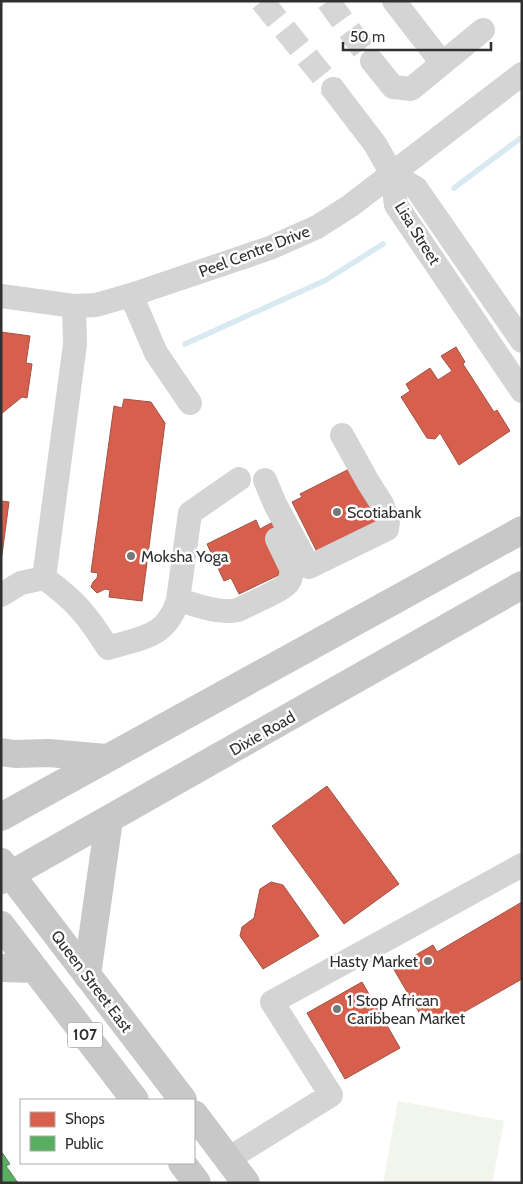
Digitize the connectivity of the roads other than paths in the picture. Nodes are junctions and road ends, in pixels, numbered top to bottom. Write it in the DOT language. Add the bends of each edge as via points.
graph roads {
  1 [pos="394,1"];
  2 [pos="483,30"];
  3 [pos="372,61"];
  4 [pos="442,64"];
  5 [pos="522,74"];
  6 [pos="334,89"];
  7 [pos="392,174"];
  8 [pos="131,295"];
  9 [pos="1,296"];
  10 [pos="74,306"];
  11 [pos="522,341"];
  12 [pos="522,391"];
  13 [pos="190,402"];
  14 [pos="342,435"];
  15 [pos="252,482"];
  16 [pos="522,530"];
  17 [pos="44,578"];
  18 [pos="522,585"];
  19 [pos="1,594"];
  20 [pos="178,600"];
  21 [pos="1,752"];
  22 [pos="106,758"];
  23 [pos="1,817"];
  24 [pos="109,820"];
  25 [pos="522,865"];
  26 [pos="4,872"];
  27 [pos="1,925"];
  28 [pos="1,968"];
  29 [pos="35,969"];
  30 [pos="87,975"];
  31 [pos="133,1099"];
  32 [pos="182,1099"];
  33 [pos="195,1115"];
  34 [pos="228,1159"];
  35 [pos="183,1164"];
  36 [pos="198,1183"];
  37 [pos="246,1183"];
  1 -- 4 [label="street"];
  2 -- 4 [label="street"];
  3 -- 4 [label="street" via="393,87 411,89"];
  5 -- 7 [label="street, Peel Centre Drive"];
  6 -- 7 [label="street" via="375,144"];
  7 -- 8 [label="street, Peel Centre Drive" via="317,227 270,248"];
  7 -- 11 [label="street, Lisa Street" via="416,188"];
  7 -- 12 [label="street, Lisa Street" via="396,205"];
  8 -- 10 [label="street, Peel Centre Drive" via="96,305"];
  8 -- 13 [label="street" via="156,353"];
  9 -- 10 [label="street, Peel Centre Drive"];
  10 -- 17 [label="street" via="75,344"];
  14 -- 15 [label="street" via="382,504 388,520 387,529 309,568 275,504"];
  15 -- 20 [label="street" via="190,513"];
  15 -- 20 [label="street" via="291,568 288,583 238,610 207,608"];
  16 -- 22 [label="main road"];
  17 -- 19 [label="street" via="20,583"];
  17 -- 20 [label="street" via="76,603 108,648 155,634 166,625"];
  18 -- 24 [label="main road, Dixie Road"];
  21 -- 22 [label="main road"];
  22 -- 23 [label="main road"];
  24 -- 26 [label="main road, Dixie Road"];
  24 -- 30 [label="main road"];
  25 -- 34 [label="street" via="272,1002 331,1095"];
  26 -- 30 [label="main road, Queen Street East / 107"];
  27 -- 29 [label="main road, 107"];
  28 -- 29 [label="main road"];
  29 -- 31 [label="main road, 107"];
  30 -- 32 [label="main road, Queen Street East / 107"];
  33 -- 34 [label="main road"];
  34 -- 37 [label="main road"];
  35 -- 36 [label="main road"];
}
